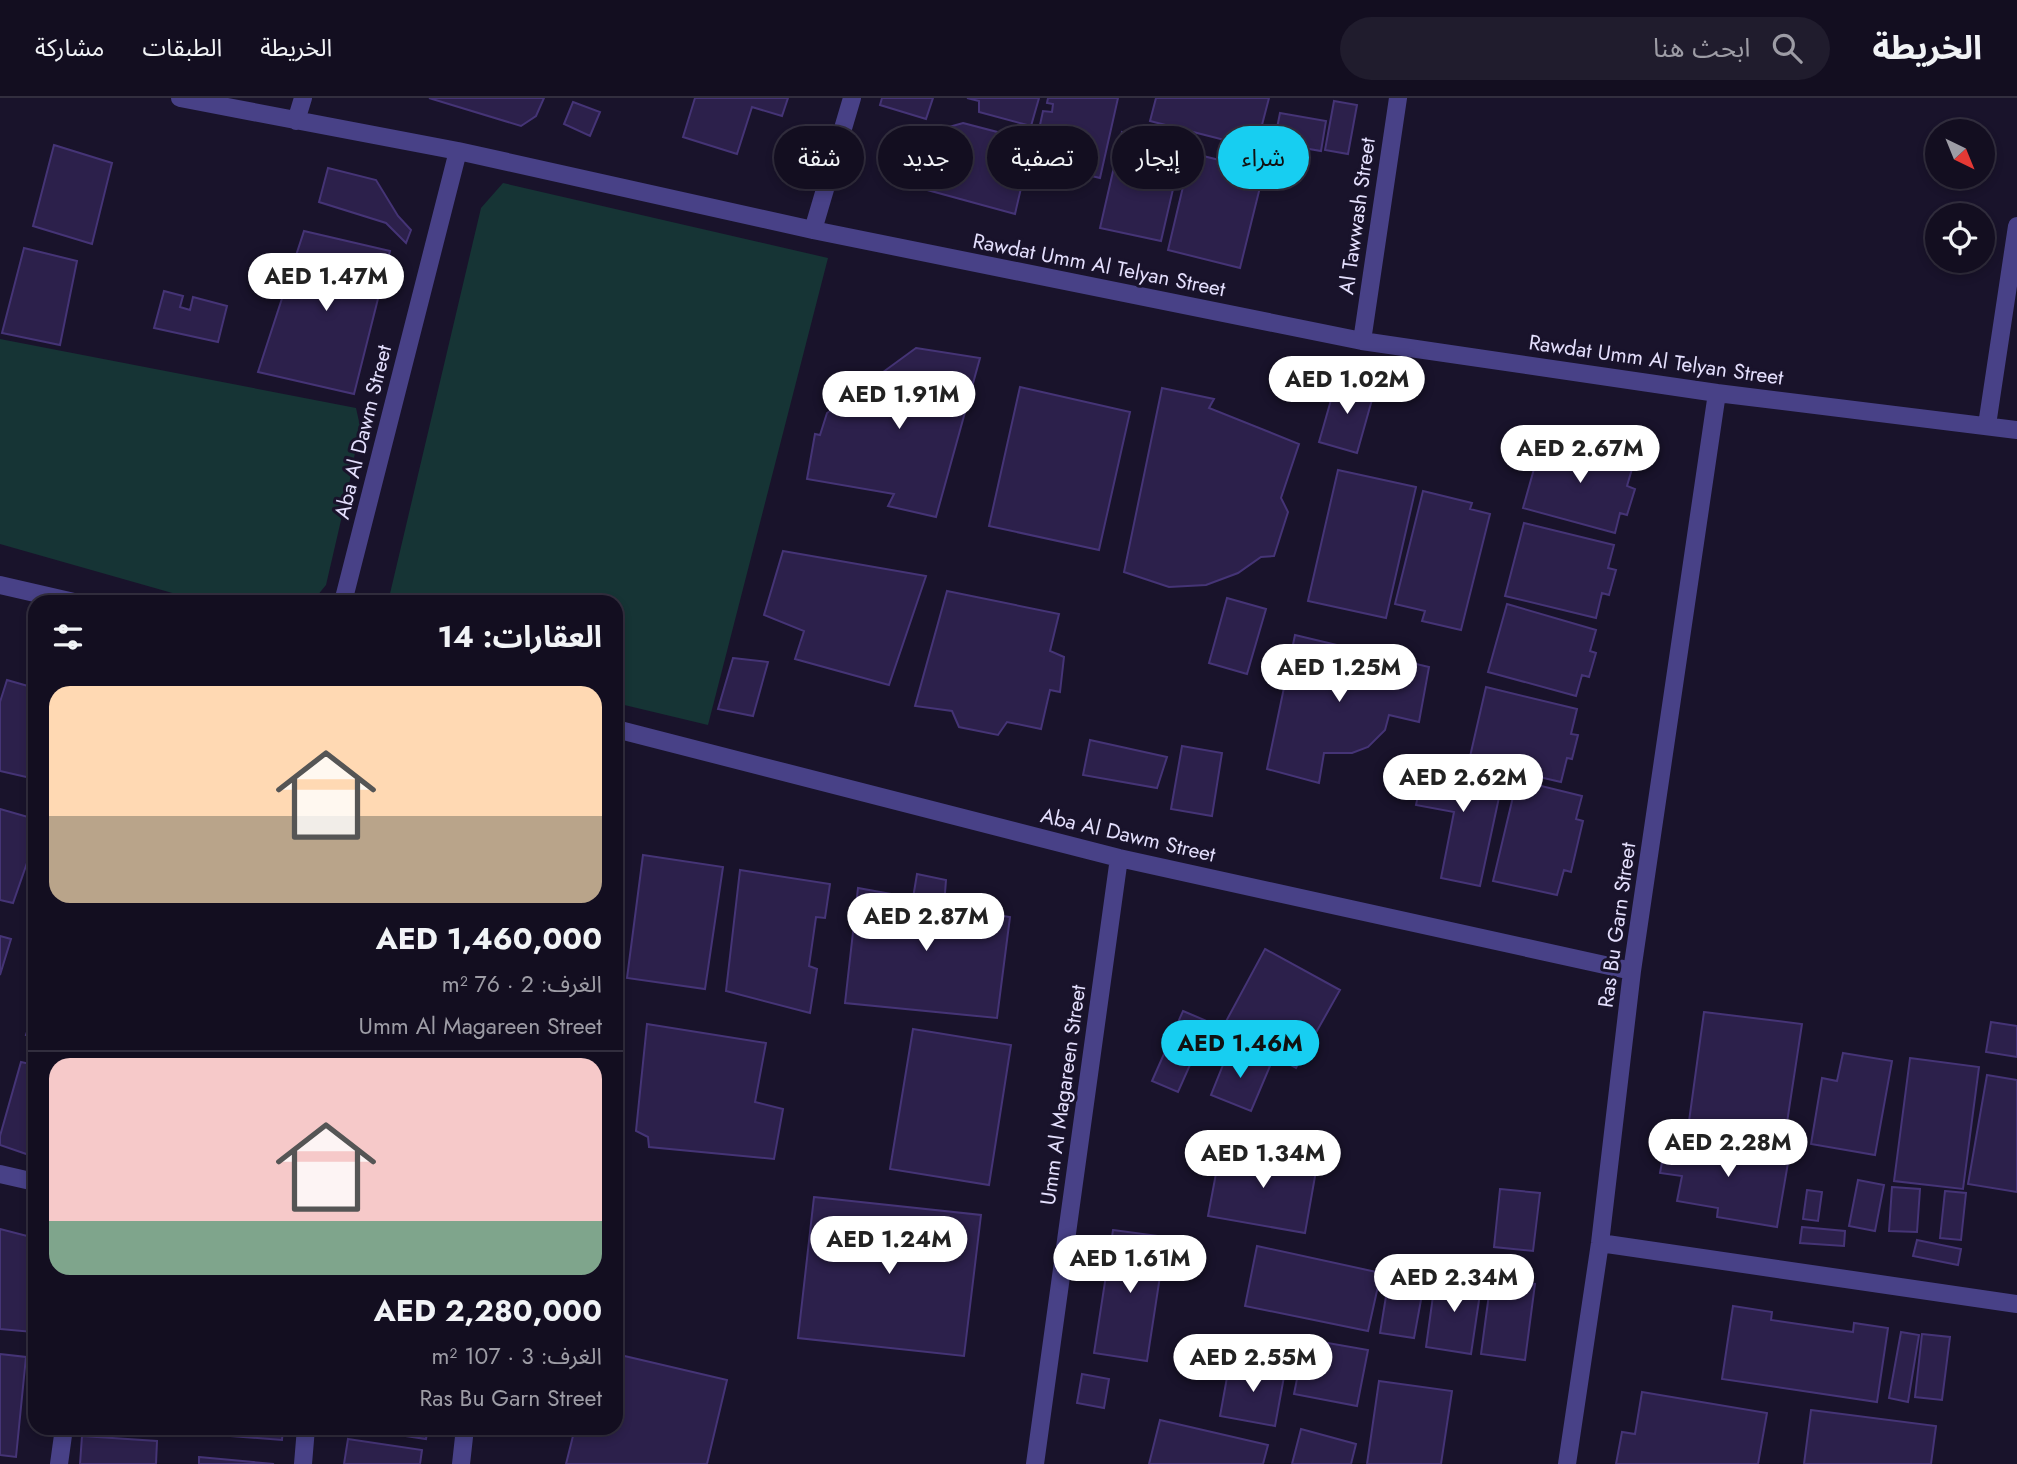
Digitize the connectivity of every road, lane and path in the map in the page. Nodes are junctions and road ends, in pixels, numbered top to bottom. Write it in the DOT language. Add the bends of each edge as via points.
graph roads {
  1 [pos="180,98"];
  2 [pos="303,98"];
  3 [pos="852,98"];
  4 [pos="1398,98"];
  5 [pos="296,121"];
  6 [pos="458,151"];
  7 [pos="2017,226"];
  8 [pos="813,230"];
  9 [pos="1362,341"];
  10 [pos="1717,393"];
  11 [pos="1987,425"];
  12 [pos="2017,430"];
  13 [pos="0,585"];
  14 [pos="44,595"];
  15 [pos="345,595"];
  16 [pos="623,731"];
  17 [pos="1119,858"];
  18 [pos="1632,971"];
  19 [pos="0,1174"];
  20 [pos="28,1180"];
  21 [pos="1600,1243"];
  22 [pos="2017,1304"];
  23 [pos="63,1435"];
  24 [pos="305,1435"];
  25 [pos="464,1435"];
  26 [pos="59,1464"];
  27 [pos="303,1464"];
  28 [pos="461,1464"];
  29 [pos="1035,1464"];
  30 [pos="1567,1464"];
  1 -- 5 [label="street, Rawdat Umm Al Telyan Street"];
  2 -- 5 [label="street"];
  3 -- 8 [label="street"];
  4 -- 9 [label="street, Al Tawwash Street"];
  5 -- 6 [label="street, Rawdat Umm Al Telyan Street"];
  6 -- 8 [label="street, Rawdat Umm Al Telyan Street"];
  6 -- 15 [label="street, Aba Al Dawm Street"];
  7 -- 11 [label="street"];
  8 -- 9 [label="street, Rawdat Umm Al Telyan Street"];
  9 -- 10 [label="street, Rawdat Umm Al Telyan Street"];
  10 -- 11 [label="street, Rawdat Umm Al Telyan Street"];
  10 -- 18 [label="street, Ras Bu Garn Street"];
  11 -- 12 [label="street, Rawdat Umm Al Telyan Street"];
  13 -- 14 [label="street"];
  16 -- 17 [label="street, Aba Al Dawm Street"];
  17 -- 18 [label="street, Aba Al Dawm Street"];
  17 -- 29 [label="street, Umm Al Magareen Street"];
  18 -- 21 [label="street, Ras Bu Garn Street"];
  19 -- 20 [label="street"];
  21 -- 22 [label="street"];
  21 -- 30 [label="street, Ras Bu Garn Street"];
  23 -- 26 [label="street"];
  24 -- 27 [label="street"];
  25 -- 28 [label="street"];
}
